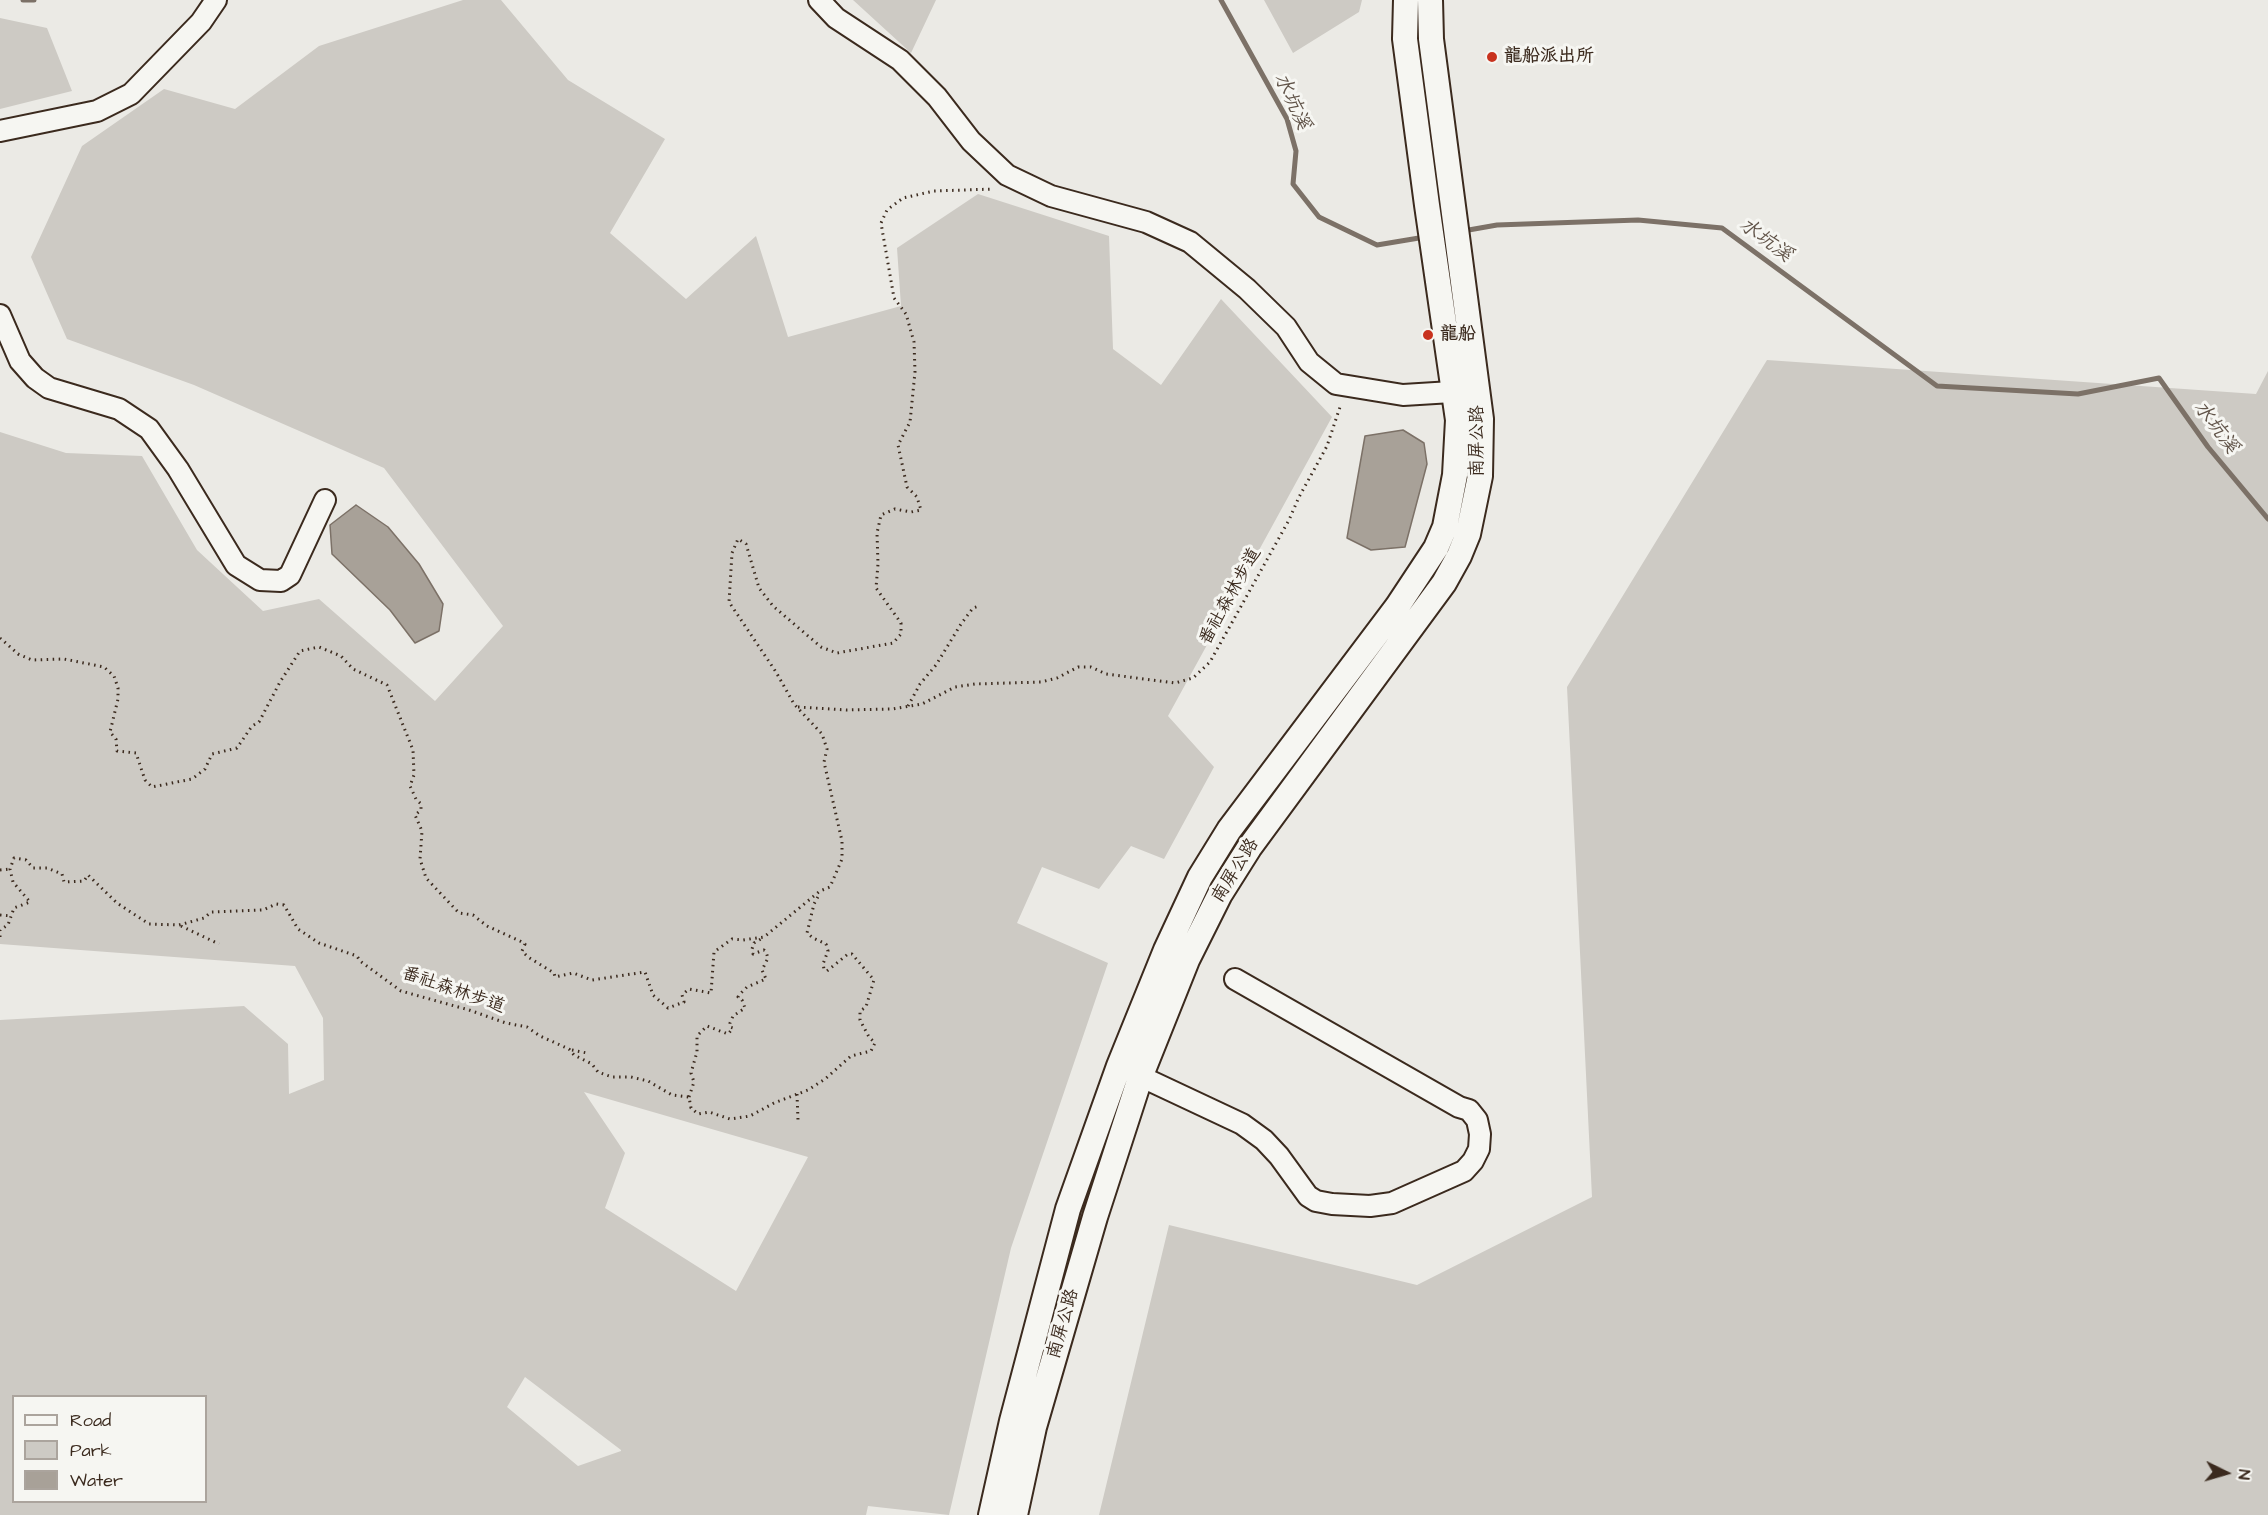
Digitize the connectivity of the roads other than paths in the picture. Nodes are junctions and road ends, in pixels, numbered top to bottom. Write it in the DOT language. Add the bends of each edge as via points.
graph roads {
  1 [pos="216,0"];
  2 [pos="819,0"];
  3 [pos="1406,0"];
  4 [pos="1430,0"];
  5 [pos="1437,89"];
  6 [pos="1412,92"];
  7 [pos="0,131"];
  8 [pos="0,315"];
  9 [pos="1465,391"];
  10 [pos="325,500"];
  11 [pos="1235,979"];
  12 [pos="1130,1071"];
  13 [pos="991,1515"];
  14 [pos="1015,1515"];
  1 -- 7 [label="street" via="201,22 130,94 97,111"];
  2 -- 9 [label="street" via="836,18 900,60 937,97 971,141 1007,175 1051,196 1146,222 1190,242 1287,327 1309,362 1336,384 1403,395"];
  3 -- 6 [label="main road" via="1405,39"];
  4 -- 5 [label="main road"];
  5 -- 6 [label="street"];
  5 -- 9 [label="main road, 南屏公路" via="1461,263"];
  6 -- 9 [label="main road, 南屏公路" via="1437,267"];
  8 -- 10 [label="street" via="20,360 35,378 49,388 119,409 149,429 236,565 260,580 281,581 290,575"];
  9 -- 12 [label="main road, 南屏公路" via="1481,419 1480,476 1468,534 1459,556 1423,612 1249,848 1220,894"];
  11 -- 12 [label="street" via="1469,1110 1477,1120 1480,1134 1473,1161 1464,1171 1392,1203 1370,1206 1316,1201 1264,1140 1242,1124"];
  12 -- 13 [label="main road, 南屏公路" via="1068,1209"];
  12 -- 14 [label="main road, 南屏公路" via="1095,1217 1034,1427"];
}
